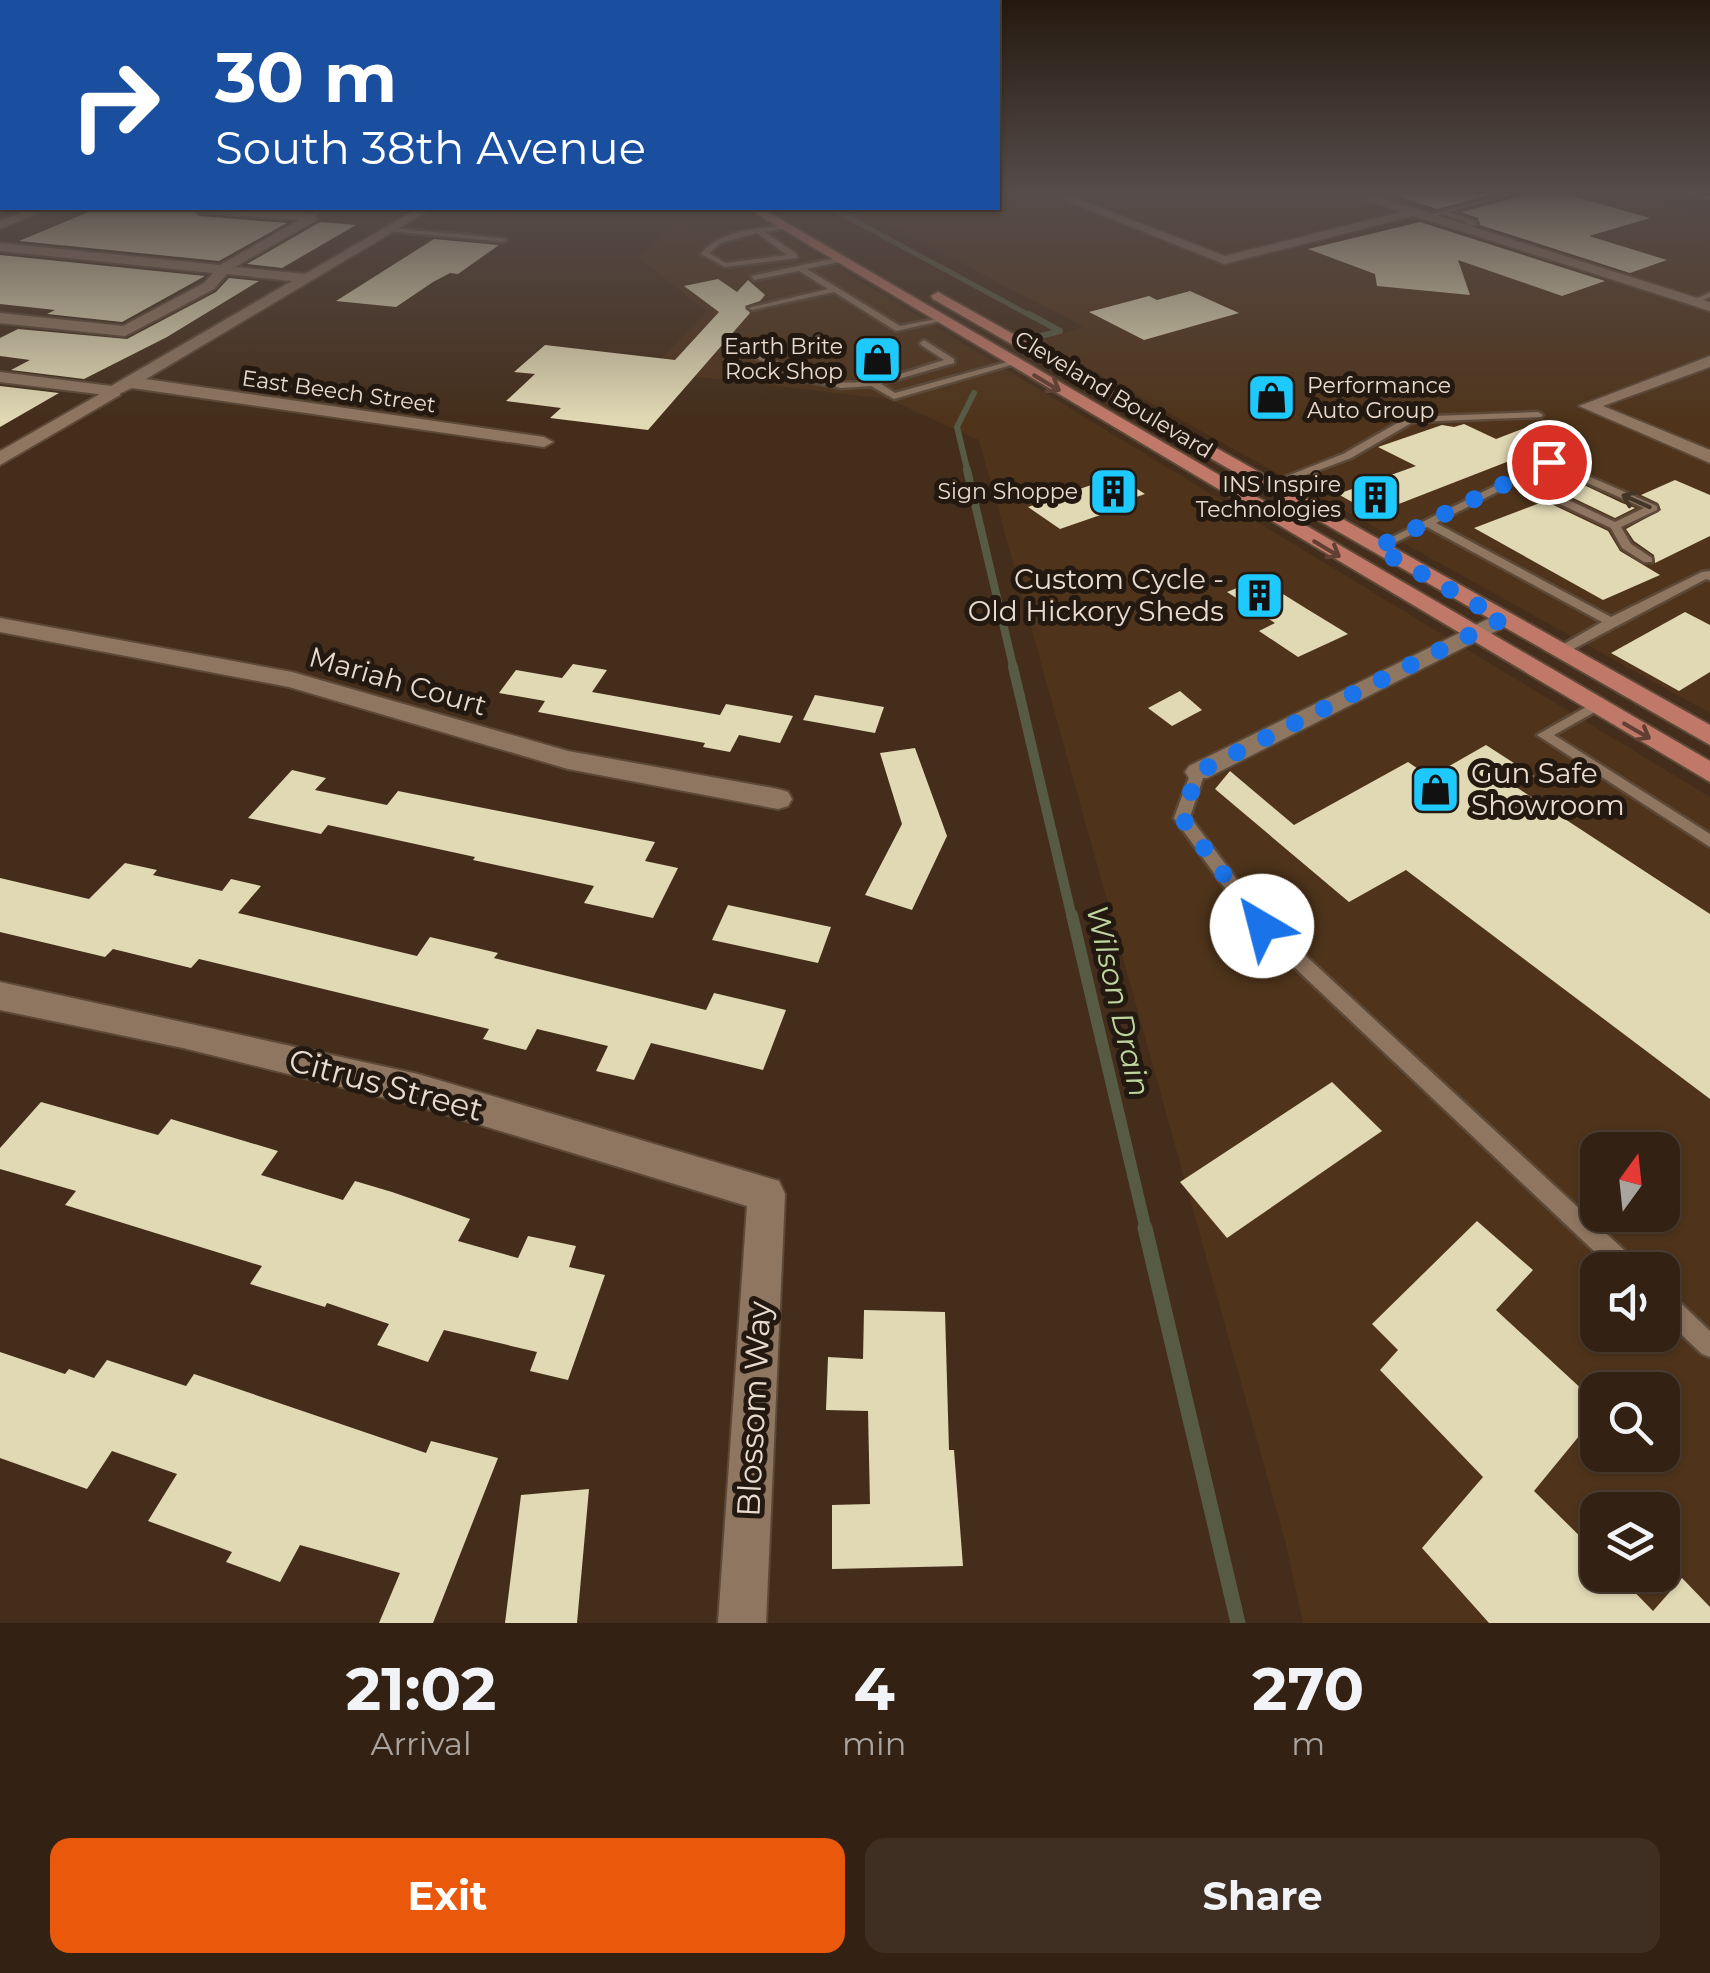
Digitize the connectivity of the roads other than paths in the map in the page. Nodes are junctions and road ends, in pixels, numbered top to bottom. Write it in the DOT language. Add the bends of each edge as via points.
graph roads {
  1 [pos="212,268"];
  2 [pos="326,268"];
  3 [pos="800,268"];
  4 [pos="854,268"];
  5 [pos="876,268"];
  6 [pos="1587,268"];
  7 [pos="224,269"];
  8 [pos="308,278"];
  9 [pos="754,278"];
  10 [pos="834,290"];
  11 [pos="1710,294"];
  12 [pos="1694,302"];
  13 [pos="1710,307"];
  14 [pos="752,308"];
  15 [pos="0,318"];
  16 [pos="941,320"];
  17 [pos="924,343"];
  18 [pos="751,354"];
  19 [pos="1710,360"];
  20 [pos="950,361"];
  21 [pos="1014,363"];
  22 [pos="972,375"];
  23 [pos="0,376"];
  24 [pos="874,383"];
  25 [pos="121,387"];
  26 [pos="1538,416"];
  27 [pos="544,442"];
  28 [pos="1710,457"];
  29 [pos="0,459"];
  30 [pos="1518,480"];
  31 [pos="1267,486"];
  32 [pos="1428,523"];
  33 [pos="1614,526"];
  34 [pos="1376,548"];
  35 [pos="1648,560"];
  36 [pos="1710,576"];
  37 [pos="1502,619"];
  38 [pos="1611,622"];
  39 [pos="0,625"];
  40 [pos="1470,634"];
  41 [pos="1562,651"];
  42 [pos="1595,706"];
  43 [pos="1710,736"];
  44 [pos="1198,772"];
  45 [pos="1710,773"];
  46 [pos="778,799"];
  47 [pos="1710,841"];
  48 [pos="0,996"];
  49 [pos="766,1194"];
  50 [pos="1610,1252"];
  51 [pos="1680,1318"];
  52 [pos="1710,1346"];
  53 [pos="742,1623"];
  1 -- 7 [label="street"];
  2 -- 8 [label="street"];
  3 -- 9 [label="lane"];
  3 -- 10 [label="lane"];
  4 -- 16 [label="main road, Cleveland Boulevard"];
  5 -- 31 [label="main road, Cleveland Boulevard"];
  6 -- 12 [label="street"];
  7 -- 8 [label="street"];
  7 -- 15 [label="street" via="209,286 124,331"];
  8 -- 25 [label="street"];
  10 -- 14 [label="lane"];
  10 -- 16 [label="lane" via="900,329"];
  11 -- 12 [label="lane"];
  12 -- 13 [label="street"];
  16 -- 21 [label="main road, Cleveland Boulevard"];
  17 -- 20 [label="lane"];
  18 -- 24 [label="lane" via="799,376 849,386"];
  19 -- 28 [label="street" via="1588,406"];
  20 -- 22 [label="lane"];
  20 -- 24 [label="lane"];
  21 -- 22 [label="lane"];
  21 -- 40 [label="main road, Cleveland Boulevard, one-way"];
  22 -- 24 [label="lane" via="894,396"];
  23 -- 25 [label="street, East Beech Street"];
  25 -- 27 [label="street, East Beech Street"];
  25 -- 29 [label="street"];
  26 -- 31 [label="lane" via="1410,419 1347,456"];
  30 -- 32 [label="lane"];
  30 -- 33 [label="lane"];
  33 -- 30 [label="lane, one-way" via="1652,508 1549,462 1518,474"];
  31 -- 34 [label="main road, Cleveland Boulevard"];
  32 -- 34 [label="lane"];
  32 -- 38 [label="lane"];
  33 -- 35 [label="lane" via="1626,546"];
  34 -- 37 [label="main road, Cleveland Boulevard"];
  36 -- 38 [label="lane"];
  37 -- 40 [label="street"];
  37 -- 41 [label="main road, Cleveland Boulevard"];
  38 -- 41 [label="lane"];
  39 -- 46 [label="street, Mariah Court" via="292,680 568,760"];
  40 -- 42 [label="main road, Cleveland Boulevard"];
  40 -- 44 [label="street"];
  41 -- 43 [label="main road, Cleveland Boulevard"];
  42 -- 45 [label="main road, Cleveland Boulevard, one-way"];
  42 -- 47 [label="lane" via="1544,736"];
  44 -- 50 [label="lane" via="1182,818 1262,926"];
  48 -- 49 [label="street, Citrus Street" via="418,1090"];
  49 -- 53 [label="street, Blossom Way"];
  51 -- 52 [label="lane"];
}
